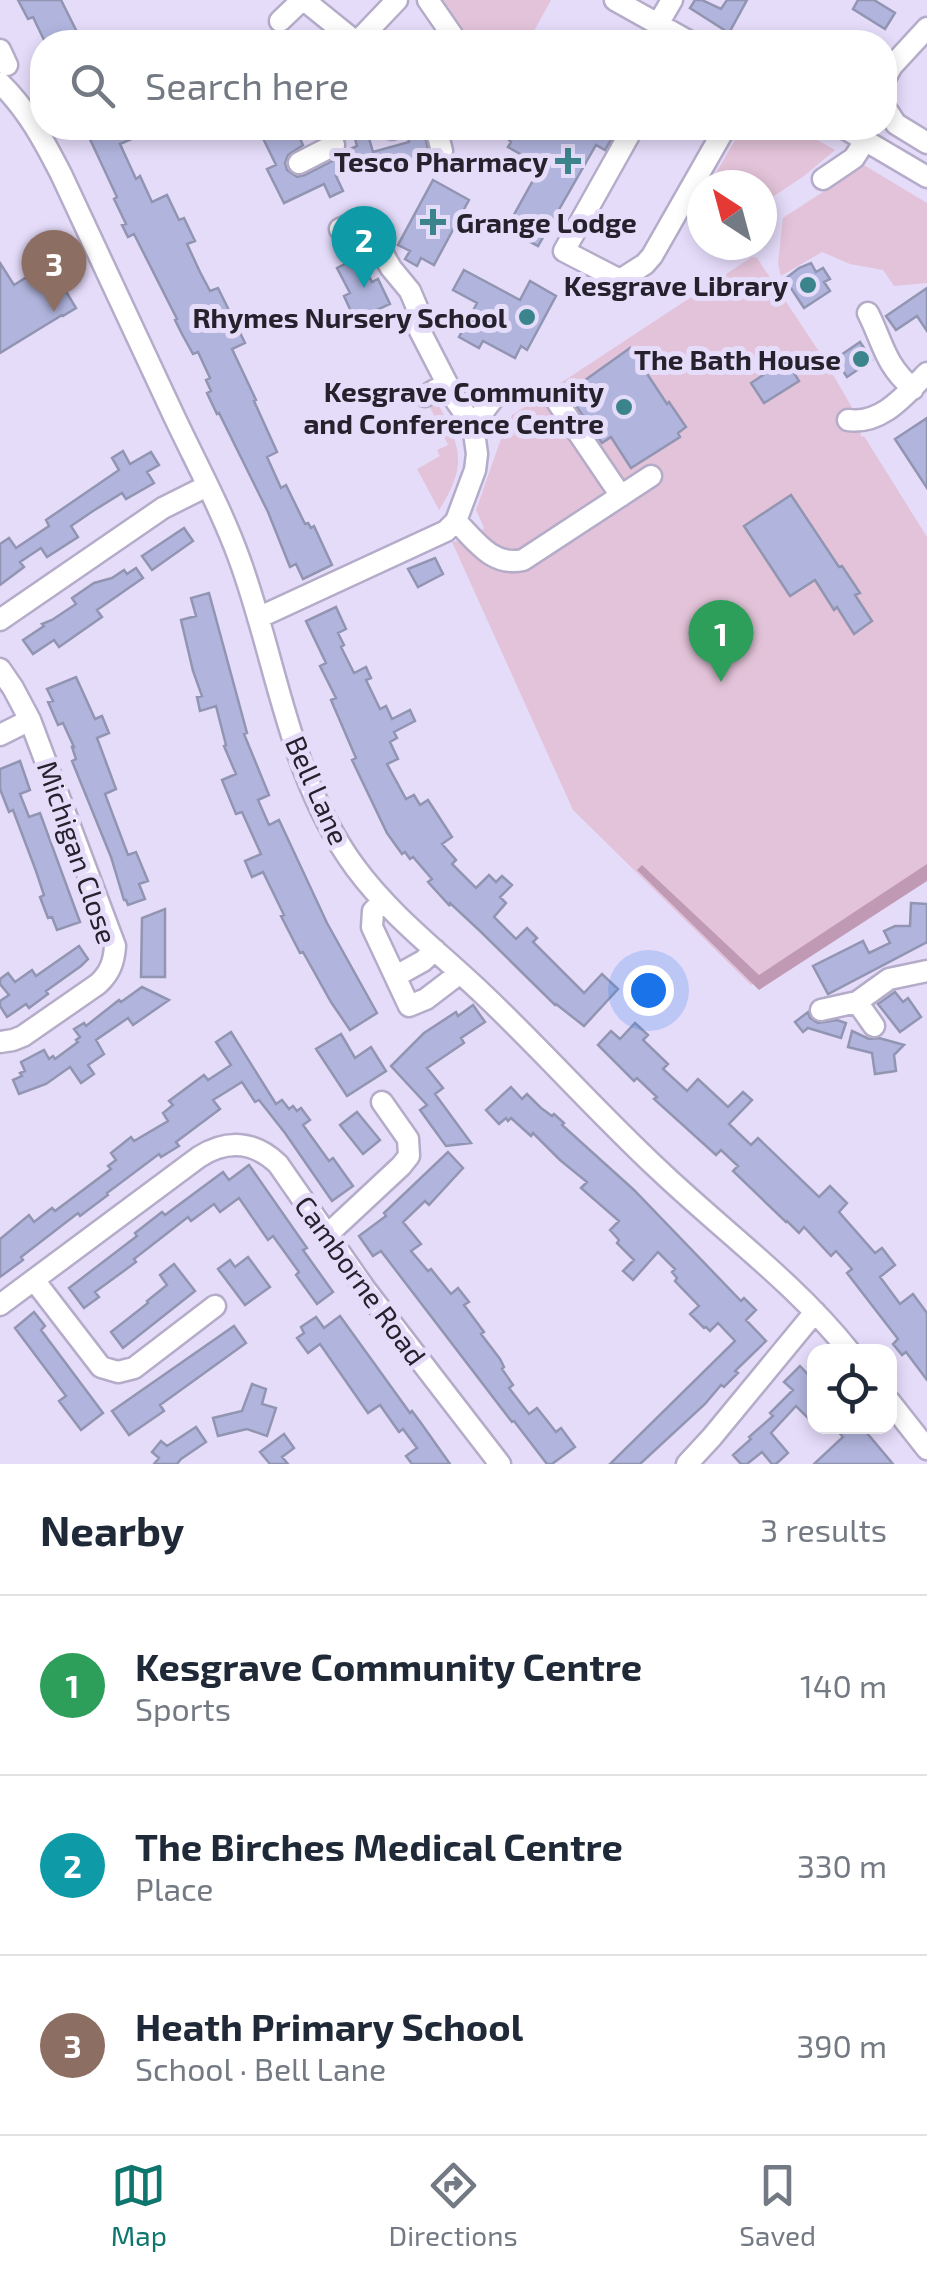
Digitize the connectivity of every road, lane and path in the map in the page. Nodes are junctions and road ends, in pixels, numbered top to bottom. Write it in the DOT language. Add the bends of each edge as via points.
graph roads {
  1 [pos="303,0"];
  2 [pos="396,0"];
  3 [pos="428,0"];
  4 [pos="615,0"];
  5 [pos="672,0"];
  6 [pos="280,21"];
  7 [pos="658,24"];
  8 [pos="927,28"];
  9 [pos="341,30"];
  10 [pos="367,30"];
  11 [pos="449,30"];
  12 [pos="669,30"];
  13 [pos="897,61"];
  14 [pos="2,66"];
  15 [pos="30,120"];
  16 [pos="897,125"];
  17 [pos="43,140"];
  18 [pos="332,140"];
  19 [pos="439,140"];
  20 [pos="626,140"];
  21 [pos="718,140"];
  22 [pos="865,140"];
  23 [pos="868,140"];
  24 [pos="927,144"];
  25 [pos="442,151"];
  26 [pos="299,163"];
  27 [pos="927,177"];
  28 [pos="823,179"];
  29 [pos="340,229"];
  30 [pos="869,313"];
  31 [pos="920,381"];
  32 [pos="447,383"];
  33 [pos="424,396"];
  34 [pos="493,399"];
  35 [pos="558,403"];
  36 [pos="856,420"];
  37 [pos="472,426"];
  38 [pos="652,476"];
  39 [pos="207,486"];
  40 [pos="620,496"];
  41 [pos="456,521"];
  42 [pos="258,618"];
  43 [pos="0,620"];
  44 [pos="0,669"];
  45 [pos="30,720"];
  46 [pos="0,735"];
  47 [pos="383,901"];
  48 [pos="435,950"];
  49 [pos="927,971"];
  50 [pos="460,973"];
  51 [pos="396,976"];
  52 [pos="857,1002"];
  53 [pos="821,1010"];
  54 [pos="874,1026"];
  55 [pos="0,1042"];
  56 [pos="382,1102"];
  57 [pos="327,1236"];
  58 [pos="34,1280"];
  59 [pos="0,1306"];
  60 [pos="215,1306"];
  61 [pos="815,1312"];
  62 [pos="843,1344"];
  63 [pos="897,1411"];
  64 [pos="927,1449"];
  65 [pos="500,1464"];
  66 [pos="687,1464"];
  1 -- 6 [label="street"];
  1 -- 9 [label="street"];
  2 -- 10 [label="street"];
  3 -- 11 [label="street"];
  4 -- 7 [label="street"];
  5 -- 7 [label="street"];
  7 -- 12 [label="street"];
  8 -- 13 [label="street"];
  14 -- 15 [label="street, Bell Lane"];
  16 -- 24 [label="street"];
  17 -- 39 [label="street, Bell Lane"];
  18 -- 26 [label="street" via="334,146"];
  19 -- 25 [label="street"];
  20 -- 21 [label="street" via="564,251 620,280 652,256"];
  22 -- 28 [label="street" via="854,158"];
  23 -- 27 [label="street"];
  29 -- 32 [label="street" via="366,224 410,290 418,310 413,326"];
  30 -- 31 [label="street" via="886,359"];
  31 -- 36 [label="street" via="889,409"];
  32 -- 33 [label="street"];
  32 -- 37 [label="street"];
  34 -- 37 [label="street"];
  35 -- 40 [label="street"];
  37 -- 41 [label="street" via="476,462"];
  38 -- 40 [label="street"];
  39 -- 42 [label="street, Bell Lane"];
  39 -- 43 [label="street" via="163,508"];
  40 -- 41 [label="street" via="511,563 491,556"];
  41 -- 42 [label="street"];
  42 -- 47 [label="street, Bell Lane" via="318,806"];
  44 -- 45 [label="street, Michigan Close"];
  45 -- 46 [label="street"];
  45 -- 55 [label="street, Michigan Close" via="115,946 98,984 22,1036"];
  47 -- 48 [label="street, Bell Lane"];
  47 -- 51 [label="street" via="372,926"];
  48 -- 50 [label="street, Bell Lane"];
  48 -- 51 [label="street"];
  49 -- 52 [label="street" via="883,982"];
  50 -- 51 [label="street" via="410,1006"];
  50 -- 61 [label="street, Bell Lane" via="660,1172"];
  52 -- 53 [label="street"];
  52 -- 54 [label="street"];
  56 -- 57 [label="street" via="408,1139 409,1156"];
  57 -- 58 [label="street, Camborne Road" via="278,1164 260,1150 234,1144 199,1157"];
  57 -- 65 [label="street, Camborne Road"];
  58 -- 59 [label="street"];
  58 -- 60 [label="street" via="93,1360 118,1372 140,1364"];
  61 -- 62 [label="street, Bell Lane"];
  61 -- 66 [label="street"];
  63 -- 64 [label="street"];
}
